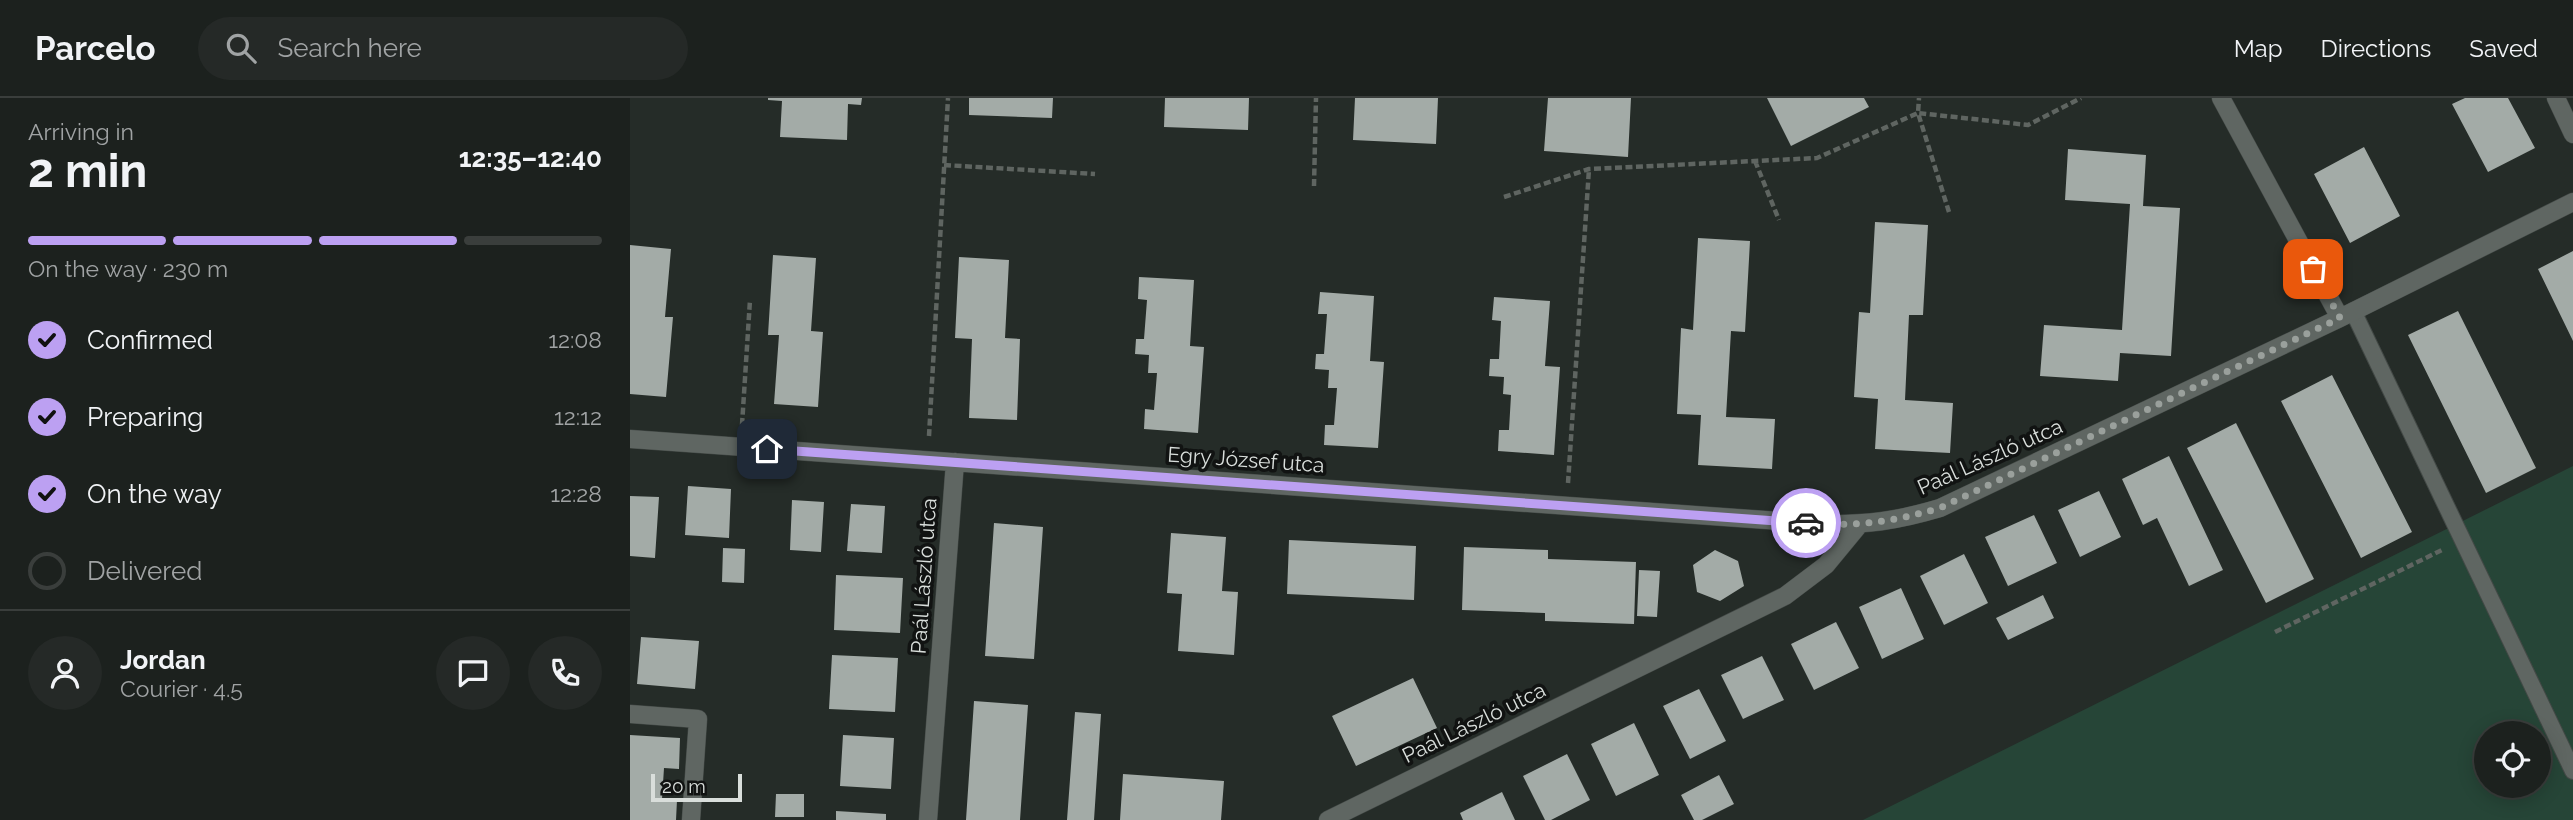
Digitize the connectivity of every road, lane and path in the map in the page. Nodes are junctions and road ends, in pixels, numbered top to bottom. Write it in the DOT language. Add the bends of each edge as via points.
graph roads {
  1 [pos="948,98"];
  2 [pos="1316,98"];
  3 [pos="1919,98"];
  4 [pos="2081,98"];
  5 [pos="2221,98"];
  6 [pos="2556,98"];
  7 [pos="1917,113"];
  8 [pos="2573,134"];
  9 [pos="1755,161"];
  10 [pos="944,165"];
  11 [pos="1589,169"];
  12 [pos="1095,174"];
  13 [pos="1314,187"];
  14 [pos="1504,197"];
  15 [pos="2573,202"];
  16 [pos="1950,212"];
  17 [pos="1779,220"];
  18 [pos="750,300"];
  19 [pos="2347,315"];
  20 [pos="630,439"];
  21 [pos="740,447"];
  22 [pos="927,460"];
  23 [pos="955,462"];
  24 [pos="1566,505"];
  25 [pos="1859,525"];
  26 [pos="2463,540"];
  27 [pos="2275,632"];
  28 [pos="630,714"];
  29 [pos="2573,771"];
  30 [pos="691,820"];
  31 [pos="928,820"];
  32 [pos="1328,820"];
  1 -- 10 [label="path"];
  2 -- 13 [label="path"];
  3 -- 7 [label="path"];
  4 -- 7 [label="path" via="2028,125"];
  5 -- 19 [label="street"];
  6 -- 8 [label="street"];
  7 -- 9 [label="path" via="1817,158"];
  7 -- 16 [label="path"];
  9 -- 11 [label="path"];
  9 -- 17 [label="path"];
  10 -- 12 [label="path"];
  10 -- 22 [label="path"];
  11 -- 14 [label="path"];
  11 -- 24 [label="path"];
  15 -- 19 [label="street, Paál László utca"];
  18 -- 21 [label="path"];
  19 -- 25 [label="street, Paál László utca" via="1940,508 1896,521"];
  19 -- 26 [label="lane"];
  20 -- 21 [label="street, Egry József utca"];
  21 -- 22 [label="street, Egry József utca"];
  22 -- 23 [label="street, Egry József utca"];
  23 -- 24 [label="street, Egry József utca"];
  23 -- 31 [label="street, Paál László utca"];
  24 -- 25 [label="street, Egry József utca"];
  25 -- 32 [label="street, Paál László utca" via="1826,565 1785,596"];
  26 -- 27 [label="path"];
  26 -- 29 [label="lane"];
  28 -- 30 [label="street" via="698,719"];
}
